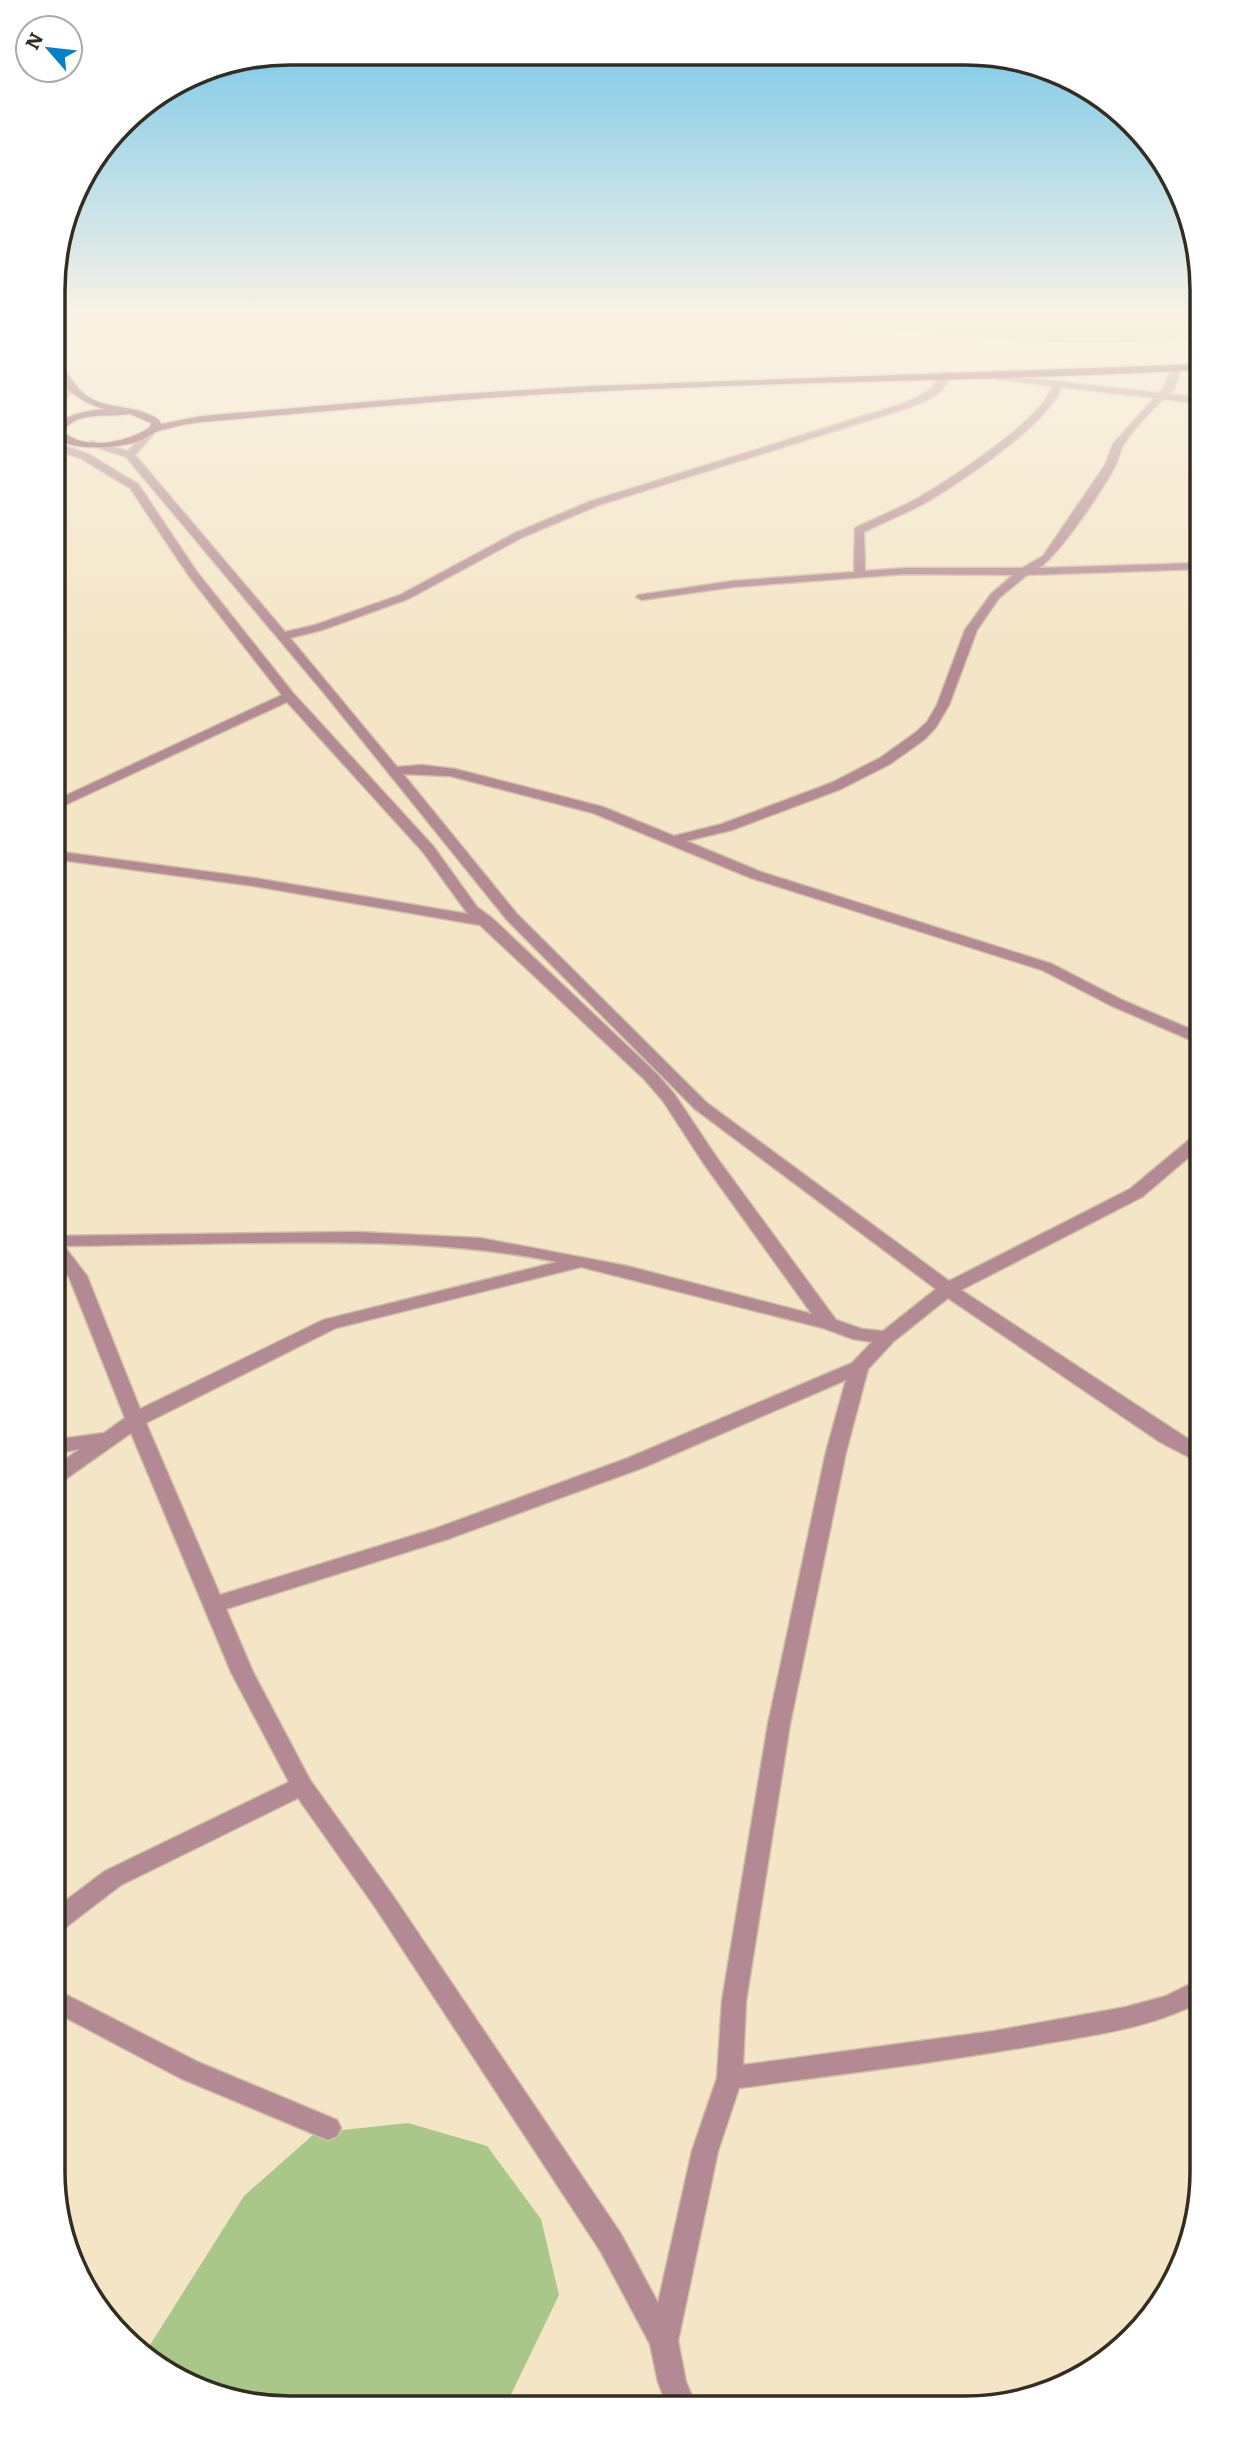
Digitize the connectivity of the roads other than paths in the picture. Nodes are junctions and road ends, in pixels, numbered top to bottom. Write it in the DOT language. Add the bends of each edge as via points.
graph roads {
  1 [pos="142,432"];
  2 [pos="147,432"];
  3 [pos="818,432"];
  4 [pos="1017,432"];
  5 [pos="1129,432"];
  6 [pos="65,437"];
  7 [pos="92,444"];
  8 [pos="65,449"];
  9 [pos="130,454"];
  10 [pos="1190,566"];
  11 [pos="1023,572"];
  12 [pos="860,576"];
  13 [pos="642,597"];
  14 [pos="283,636"];
  15 [pos="289,696"];
  16 [pos="393,771"];
  17 [pos="65,801"];
  18 [pos="672,841"];
  19 [pos="65,856"];
  20 [pos="512,917"];
  21 [pos="486,922"];
  22 [pos="1190,1035"];
  23 [pos="1190,1148"];
  24 [pos="65,1242"];
  25 [pos="65,1258"];
  26 [pos="579,1262"];
  27 [pos="946,1290"];
  28 [pos="830,1324"];
  29 [pos="887,1337"];
  30 [pos="859,1367"];
  31 [pos="135,1420"];
  32 [pos="105,1439"];
  33 [pos="65,1445"];
  34 [pos="1190,1450"];
  35 [pos="65,1469"];
  36 [pos="214,1605"];
  37 [pos="302,1786"];
  38 [pos="65,1914"];
  39 [pos="1190,1995"];
  40 [pos="65,2005"];
  41 [pos="730,2078"];
  42 [pos="328,2128"];
  43 [pos="664,2341"];
  44 [pos="678,2396"];
  1 -- 7 [label="main road" via="125,442"];
  2 -- 9 [label="street"];
  3 -- 14 [label="street" via="595,503 519,535 404,597"];
  4 -- 12 [label="street" via="959,477 859,530"];
  5 -- 11 [label="street" via="1048,558"];
  6 -- 7 [label="main road"];
  7 -- 9 [label="street"];
  8 -- 15 [label="street" via="134,486 192,574"];
  9 -- 14 [label="street"];
  10 -- 11 [label="street"];
  11 -- 12 [label="street"];
  11 -- 18 [label="street" via="995,596 971,630 943,705 920,736 885,761 836,786 727,827"];
  12 -- 13 [label="street" via="733,584"];
  14 -- 16 [label="street"];
  15 -- 17 [label="street"];
  15 -- 21 [label="street" via="428,849"];
  16 -- 18 [label="street" via="450,772 494,782 598,810"];
  16 -- 20 [label="street"];
  18 -- 22 [label="street" via="756,875 1047,967"];
  19 -- 21 [label="street" via="254,882"];
  20 -- 21 [label="street"];
  20 -- 27 [label="street" via="701,1106"];
  21 -- 28 [label="street" via="663,1091"];
  23 -- 27 [label="street" via="1136,1193"];
  24 -- 26 [label="street" via="407,1238 505,1247"];
  25 -- 31 [label="street" via="78,1276"];
  26 -- 28 [label="street"];
  26 -- 31 [label="street" via="330,1324"];
  27 -- 29 [label="street"];
  27 -- 34 [label="street"];
  28 -- 29 [label="street" via="860,1335"];
  29 -- 30 [label="street"];
  30 -- 36 [label="street" via="635,1463 428,1538"];
  30 -- 41 [label="street" via="836,1452 779,1724 734,2001"];
  31 -- 32 [label="street"];
  31 -- 36 [label="street"];
  32 -- 33 [label="street"];
  32 -- 35 [label="street"];
  36 -- 37 [label="street" via="242,1672"];
  37 -- 38 [label="street" via="113,1878"];
  37 -- 43 [label="street" via="611,2243"];
  39 -- 41 [label="street" via="1172,2005 1090,2025"];
  40 -- 42 [label="street" via="189,2070"];
  41 -- 43 [label="street" via="705,2151"];
  43 -- 44 [label="street"];
}
